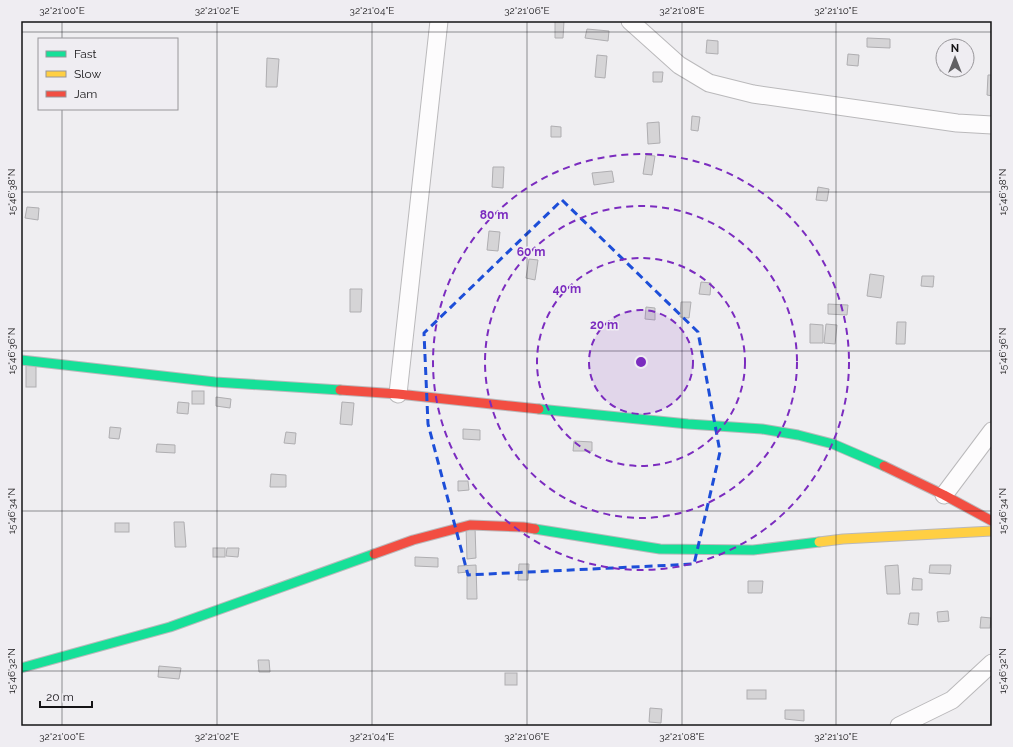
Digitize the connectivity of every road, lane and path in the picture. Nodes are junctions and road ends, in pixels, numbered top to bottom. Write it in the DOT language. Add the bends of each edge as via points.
graph roads {
  1 [pos="439,21"];
  2 [pos="630,21"];
  3 [pos="992,125"];
  4 [pos="21,360"];
  5 [pos="398,394"];
  6 [pos="992,431"];
  7 [pos="944,495"];
  8 [pos="992,521"];
  9 [pos="992,531"];
  10 [pos="992,663"];
  11 [pos="21,668"];
  12 [pos="899,726"];
  1 -- 5 [label="street"];
  2 -- 3 [label="street" via="678,65 709,83 753,94 957,123"];
  4 -- 5 [label="street" via="215,382"];
  5 -- 7 [label="street" via="688,424 762,429 798,435 833,444 872,460"];
  6 -- 7 [label="street"];
  7 -- 8 [label="street"];
  9 -- 11 [label="street" via="843,539 753,550 660,549 523,527 470,525 414,540 170,627"];
  10 -- 12 [label="street" via="952,700"];
}
